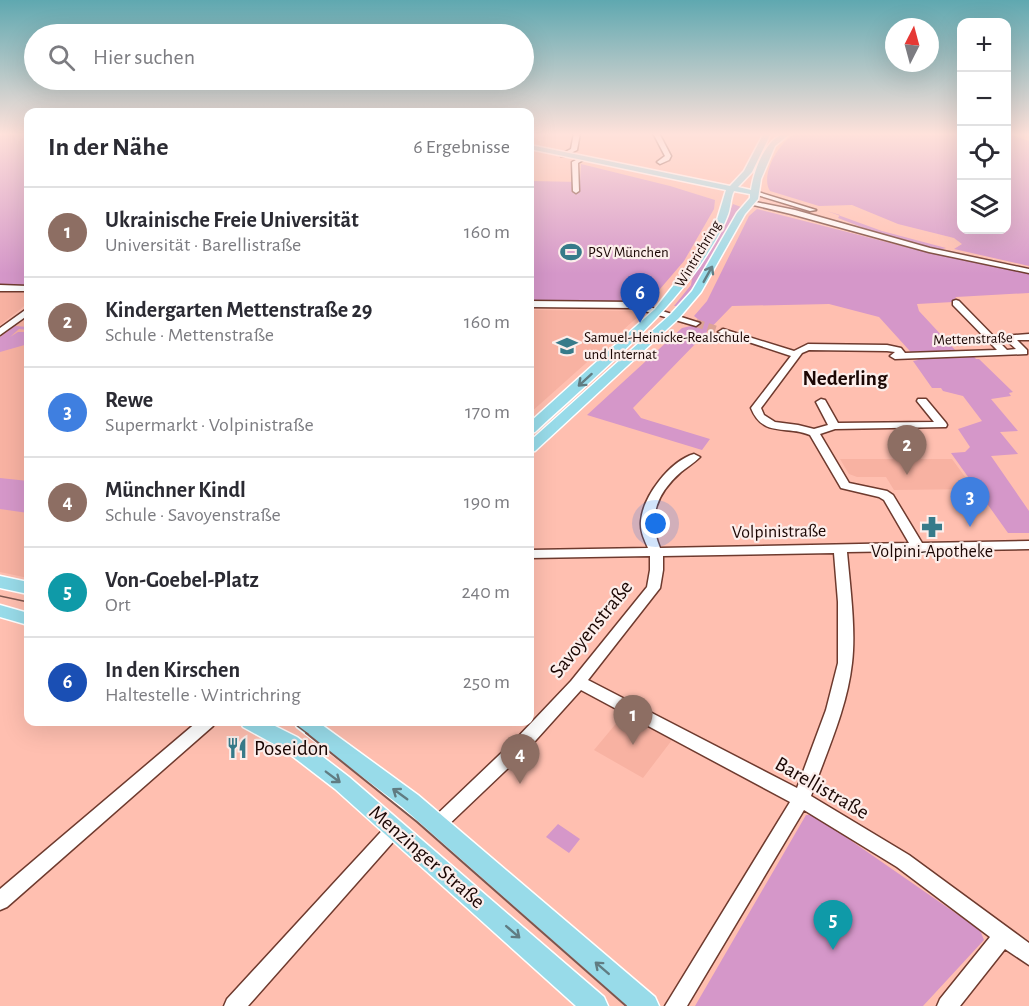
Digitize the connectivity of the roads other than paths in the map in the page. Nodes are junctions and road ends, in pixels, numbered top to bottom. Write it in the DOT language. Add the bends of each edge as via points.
graph roads {
  1 [pos="576,180"];
  2 [pos="661,180"];
  3 [pos="693,180"];
  4 [pos="740,180"];
  5 [pos="757,180"];
  6 [pos="732,187"];
  7 [pos="576,191"];
  8 [pos="756,193"];
  9 [pos="727,197"];
  10 [pos="751,203"];
  11 [pos="897,242"];
  12 [pos="1029,271"];
  13 [pos="0,288"];
  14 [pos="24,289"];
  15 [pos="956,303"];
  16 [pos="534,304"];
  17 [pos="659,311"];
  18 [pos="24,314"];
  19 [pos="675,316"];
  20 [pos="696,323"];
  21 [pos="0,332"];
  22 [pos="723,332"];
  23 [pos="1029,337"];
  24 [pos="1009,338"];
  25 [pos="990,339"];
  26 [pos="1005,353"];
  27 [pos="795,354"];
  28 [pos="1027,354"];
  29 [pos="922,400"];
  30 [pos="821,402"];
  31 [pos="534,425"];
  32 [pos="834,426"];
  33 [pos="814,433"];
  34 [pos="534,444"];
  35 [pos="694,457"];
  36 [pos="918,547"];
  37 [pos="840,548"];
  38 [pos="1027,548"];
  39 [pos="656,552"];
  40 [pos="534,554"];
  41 [pos="0,582"];
  42 [pos="24,587"];
  43 [pos="0,610"];
  44 [pos="24,618"];
  45 [pos="579,682"];
  46 [pos="202,726"];
  47 [pos="258,726"];
  48 [pos="309,726"];
  49 [pos="801,799"];
  50 [pos="437,825"];
  51 [pos="395,828"];
  52 [pos="0,901"];
  53 [pos="1004,935"];
  54 [pos="1029,955"];
  55 [pos="234,1006"];
  56 [pos="595,1006"];
  57 [pos="646,1006"];
  58 [pos="675,1006"];
  59 [pos="946,1006"];
  1 -- 7 [label="street"];
  2 -- 9 [label="main road"];
  3 -- 6 [label="main road"];
  4 -- 6 [label="main road, Wintrichring"];
  5 -- 8 [label="main road, Wintrichring"];
  6 -- 8 [label="main road"];
  6 -- 9 [label="main road, Wintrichring"];
  8 -- 10 [label="main road, Wintrichring"];
  8 -- 11 [label="street"];
  9 -- 10 [label="main road"];
  9 -- 17 [label="main road, Wintrichring" via="727,208 717,228"];
  10 -- 11 [label="street"];
  19 -- 10 [label="main road, Wintrichring, one-way" via="696,292 741,213"];
  11 -- 12 [label="street"];
  13 -- 14 [label="street"];
  15 -- 25 [label="street"];
  16 -- 17 [label="street" via="634,305"];
  17 -- 19 [label="street"];
  17 -- 31 [label="main road, Wintrichring, one-way"];
  18 -- 21 [label="street"];
  19 -- 20 [label="street"];
  19 -- 34 [label="main road, Wintrichring"];
  22 -- 27 [label="street"];
  23 -- 24 [label="street, Mettenstraße"];
  24 -- 25 [label="street, Mettenstraße"];
  24 -- 28 [label="street, Mettenstraße"];
  25 -- 26 [label="street"];
  26 -- 27 [label="street, Mettenstraße" via="903,356 875,355 866,348 807,347"];
  26 -- 28 [label="street, Mettenstraße"];
  27 -- 33 [label="street" via="756,408 770,425 798,427"];
  29 -- 32 [label="street" via="942,425"];
  30 -- 32 [label="street"];
  32 -- 33 [label="street"];
  33 -- 36 [label="street" via="845,486 890,498"];
  35 -- 39 [label="street, Savoyenstraße" via="681,465 660,489 647,512 648,534"];
  36 -- 37 [label="street, Volpinistraße"];
  36 -- 38 [label="street, Volpinistraße"];
  37 -- 39 [label="street, Volpinistraße"];
  37 -- 49 [label="street" via="846,663 834,710"];
  39 -- 40 [label="street, Volpinistraße"];
  39 -- 45 [label="street, Savoyenstraße" via="653,588"];
  41 -- 42 [label="main road"];
  43 -- 44 [label="main road"];
  45 -- 49 [label="street, Barellistraße"];
  45 -- 50 [label="street, Savoyenstraße" via="521,745"];
  46 -- 52 [label="street"];
  47 -- 51 [label="main road, Menzinger Straße, one-way" via="290,743"];
  50 -- 48 [label="main road, Menzinger Straße, one-way"];
  49 -- 53 [label="street, Barellistraße" via="903,861"];
  49 -- 58 [label="street"];
  57 -- 50 [label="main road, Menzinger Straße, one-way"];
  51 -- 55 [label="street"];
  51 -- 56 [label="main road, Menzinger Straße, one-way"];
  53 -- 54 [label="street, Barellistraße"];
  53 -- 59 [label="street"];
}
